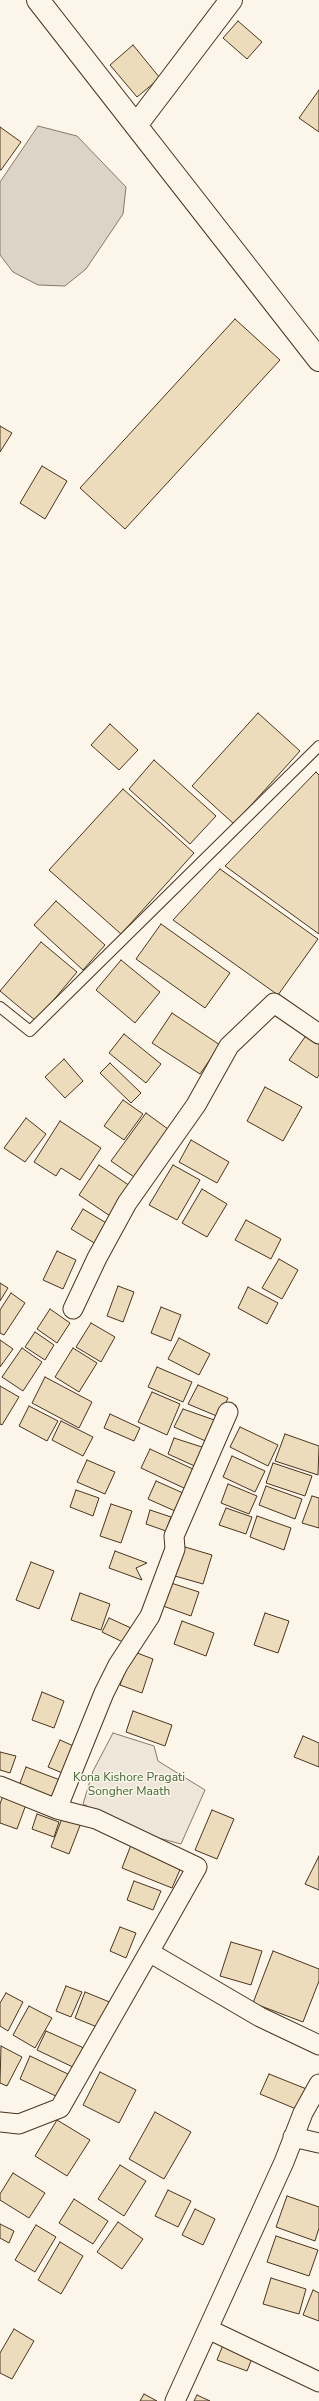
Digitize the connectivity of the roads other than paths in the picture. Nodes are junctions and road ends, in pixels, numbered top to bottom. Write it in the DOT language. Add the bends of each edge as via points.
graph roads {
  1 [pos="38,0"];
  2 [pos="231,0"];
  3 [pos="137,124"];
  4 [pos="319,360"];
  5 [pos="319,746"];
  6 [pos="0,1007"];
  7 [pos="319,1034"];
  8 [pos="73,1309"];
  9 [pos="228,1412"];
  10 [pos="0,1786"];
  11 [pos="57,1809"];
  12 [pos="149,1952"];
  13 [pos="319,2045"];
  14 [pos="319,2084"];
  15 [pos="0,2122"];
  16 [pos="293,2137"];
  17 [pos="319,2143"];
  18 [pos="208,2329"];
  19 [pos="319,2382"];
  20 [pos="175,2401"];
  1 -- 3 [label="main road"];
  2 -- 3 [label="main road"];
  3 -- 4 [label="main road"];
  5 -- 6 [label="lane" via="30,1031"];
  7 -- 8 [label="street" via="274,1003 229,1046 196,1105 127,1203"];
  9 -- 11 [label="street" via="174,1536 175,1548 150,1616 107,1686"];
  10 -- 11 [label="street"];
  11 -- 12 [label="street" via="96,1819 197,1867"];
  12 -- 13 [label="street" via="260,2017"];
  12 -- 15 [label="street" via="60,2108 19,2124"];
  14 -- 16 [label="street" via="303,2112"];
  16 -- 17 [label="street"];
  16 -- 18 [label="street"];
  18 -- 19 [label="street"];
  18 -- 20 [label="street"];
}
